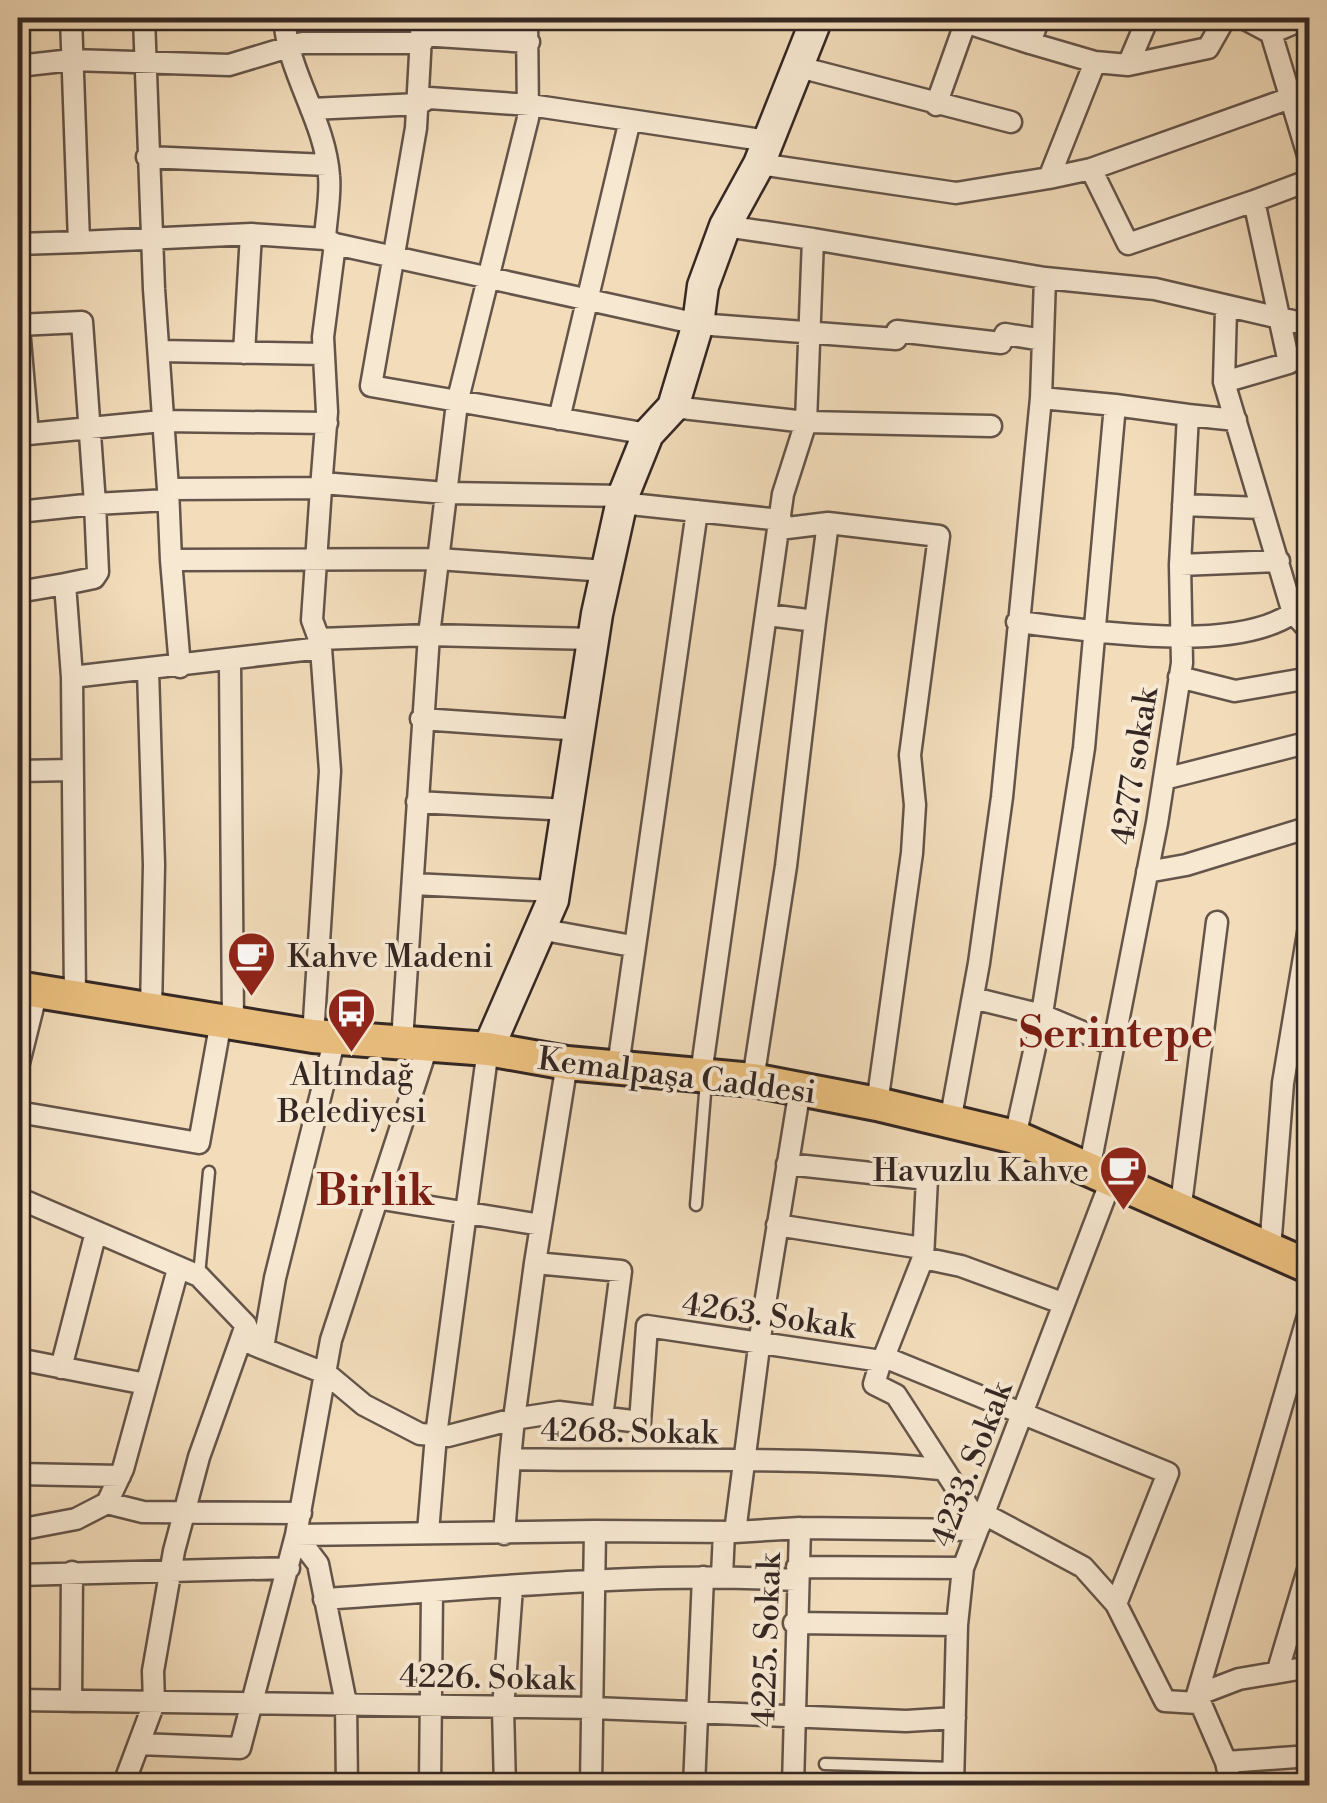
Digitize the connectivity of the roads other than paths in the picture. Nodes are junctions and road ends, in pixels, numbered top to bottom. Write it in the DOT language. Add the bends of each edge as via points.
graph roads {
  1 [pos="70,18"];
  2 [pos="144,18"];
  3 [pos="284,18"];
  4 [pos="528,18"];
  5 [pos="817,18"];
  6 [pos="1039,18"];
  7 [pos="1148,18"];
  8 [pos="1224,18"];
  9 [pos="1243,18"];
  10 [pos="1306,18"];
  11 [pos="961,19"];
  12 [pos="422,32"];
  13 [pos="1271,33"];
  14 [pos="529,42"];
  15 [pos="1030,43"];
  16 [pos="286,45"];
  17 [pos="72,60"];
  18 [pos="146,60"];
  19 [pos="1095,62"];
  20 [pos="1128,65"];
  21 [pos="18,66"];
  22 [pos="799,67"];
  23 [pos="1310,90"];
  24 [pos="1289,98"];
  25 [pos="419,104"];
  26 [pos="936,104"];
  27 [pos="530,105"];
  28 [pos="311,108"];
  29 [pos="630,120"];
  30 [pos="1011,122"];
  31 [pos="763,152"];
  32 [pos="148,157"];
  33 [pos="1310,162"];
  34 [pos="327,165"];
  35 [pos="1091,169"];
  36 [pos="1048,178"];
  37 [pos="1310,180"];
  38 [pos="1254,202"];
  39 [pos="725,226"];
  40 [pos="251,234"];
  41 [pos="151,237"];
  42 [pos="813,240"];
  43 [pos="330,241"];
  44 [pos="79,242"];
  45 [pos="18,244"];
  46 [pos="394,258"];
  47 [pos="490,277"];
  48 [pos="1044,278"];
  49 [pos="587,298"];
  50 [pos="1226,309"];
  51 [pos="1282,318"];
  52 [pos="18,321"];
  53 [pos="698,324"];
  54 [pos="1310,326"];
  55 [pos="808,332"];
  56 [pos="1043,340"];
  57 [pos="160,351"];
  58 [pos="244,353"];
  59 [pos="323,354"];
  60 [pos="1224,382"];
  61 [pos="1041,398"];
  62 [pos="458,402"];
  63 [pos="1115,405"];
  64 [pos="673,407"];
  65 [pos="1188,414"];
  66 [pos="559,419"];
  67 [pos="1236,420"];
  68 [pos="162,421"];
  69 [pos="806,422"];
  70 [pos="326,423"];
  71 [pos="991,426"];
  72 [pos="90,427"];
  73 [pos="23,434"];
  74 [pos="648,434"];
  75 [pos="322,486"];
  76 [pos="446,493"];
  77 [pos="168,495"];
  78 [pos="622,500"];
  79 [pos="95,504"];
  80 [pos="1184,504"];
  81 [pos="1261,508"];
  82 [pos="697,511"];
  83 [pos="18,512"];
  84 [pos="828,523"];
  85 [pos="780,524"];
  86 [pos="171,560"];
  87 [pos="313,560"];
  88 [pos="438,560"];
  89 [pos="1279,560"];
  90 [pos="1180,565"];
  91 [pos="606,571"];
  92 [pos="65,584"];
  93 [pos="18,592"];
  94 [pos="1294,612"];
  95 [pos="768,615"];
  96 [pos="815,621"];
  97 [pos="1017,622"];
  98 [pos="1095,628"];
  99 [pos="1310,630"];
  100 [pos="430,635"];
  101 [pos="1183,635"];
  102 [pos="594,638"];
  103 [pos="320,644"];
  104 [pos="230,662"];
  105 [pos="180,667"];
  106 [pos="148,670"];
  107 [pos="72,677"];
  108 [pos="1178,677"];
  109 [pos="1310,678"];
  110 [pos="422,719"];
  111 [pos="581,730"];
  112 [pos="1310,742"];
  113 [pos="72,770"];
  114 [pos="18,771"];
  115 [pos="1164,778"];
  116 [pos="417,802"];
  117 [pos="568,810"];
  118 [pos="1310,826"];
  119 [pos="1147,872"];
  120 [pos="414,884"];
  121 [pos="555,891"];
  122 [pos="1310,921"];
  123 [pos="1217,922"];
  124 [pos="539,928"];
  125 [pos="632,946"];
  126 [pos="27,989"];
  127 [pos="75,998"];
  128 [pos="973,998"];
  129 [pos="151,1010"];
  130 [pos="1042,1015"];
  131 [pos="227,1022"];
  132 [pos="324,1037"];
  133 [pos="415,1042"];
  134 [pos="1111,1044"];
  135 [pos="488,1049"];
  136 [pos="568,1062"];
  137 [pos="618,1066"];
  138 [pos="18,1067"];
  139 [pos="704,1074"];
  140 [pos="753,1080"];
  141 [pos="800,1089"];
  142 [pos="877,1104"];
  143 [pos="18,1112"];
  144 [pos="950,1122"];
  145 [pos="1015,1137"];
  146 [pos="787,1164"];
  147 [pos="210,1172"];
  148 [pos="1101,1174"];
  149 [pos="18,1198"];
  150 [pos="376,1198"];
  151 [pos="696,1205"];
  152 [pos="1180,1212"];
  153 [pos="468,1214"];
  154 [pos="541,1225"];
  155 [pos="778,1225"];
  156 [pos="96,1232"];
  157 [pos="1270,1248"];
  158 [pos="922,1253"];
  159 [pos="535,1263"];
  160 [pos="1310,1267"];
  161 [pos="178,1269"];
  162 [pos="199,1276"];
  163 [pos="1062,1303"];
  164 [pos="1310,1309"];
  165 [pos="246,1325"];
  166 [pos="759,1346"];
  167 [pos="263,1348"];
  168 [pos="18,1359"];
  169 [pos="882,1359"];
  170 [pos="61,1368"];
  171 [pos="327,1374"];
  172 [pos="146,1384"];
  173 [pos="1022,1416"];
  174 [pos="602,1417"];
  175 [pos="514,1419"];
  176 [pos="436,1435"];
  177 [pos="510,1459"];
  178 [pos="742,1464"];
  179 [pos="940,1469"];
  180 [pos="18,1474"];
  181 [pos="120,1476"];
  182 [pos="108,1502"];
  183 [pos="186,1509"];
  184 [pos="300,1513"];
  185 [pos="980,1523"];
  186 [pos="800,1528"];
  187 [pos="18,1530"];
  188 [pos="596,1531"];
  189 [pos="428,1532"];
  190 [pos="730,1532"];
  191 [pos="504,1534"];
  192 [pos="296,1535"];
  193 [pos="1310,1562"];
  194 [pos="289,1568"];
  195 [pos="963,1568"];
  196 [pos="171,1570"];
  197 [pos="72,1572"];
  198 [pos="797,1574"];
  199 [pos="18,1575"];
  200 [pos="712,1576"];
  201 [pos="596,1580"];
  202 [pos="512,1588"];
  203 [pos="432,1592"];
  204 [pos="324,1599"];
  205 [pos="1116,1604"];
  206 [pos="794,1623"];
  207 [pos="957,1626"];
  208 [pos="1310,1668"];
  209 [pos="1278,1670"];
  210 [pos="1197,1699"];
  211 [pos="18,1700"];
  212 [pos="70,1701"];
  213 [pos="254,1702"];
  214 [pos="154,1703"];
  215 [pos="346,1703"];
  216 [pos="428,1706"];
  217 [pos="594,1708"];
  218 [pos="503,1709"];
  219 [pos="699,1713"];
  220 [pos="792,1716"];
  221 [pos="955,1718"];
  222 [pos="139,1744"];
  223 [pos="1310,1756"];
  224 [pos="1226,1762"];
  225 [pos="825,1764"];
  226 [pos="953,1777"];
  227 [pos="123,1785"];
  228 [pos="98,1786"];
  229 [pos="347,1786"];
  230 [pos="430,1786"];
  231 [pos="506,1786"];
  232 [pos="592,1786"];
  233 [pos="694,1786"];
  234 [pos="792,1786"];
  235 [pos="1231,1786"];
  1 -- 17 [label="street"];
  2 -- 18 [label="street"];
  3 -- 16 [label="street"];
  4 -- 14 [label="street"];
  5 -- 22 [label="main road"];
  6 -- 15 [label="street"];
  7 -- 20 [label="street"];
  8 -- 20 [label="street" via="1208,48"];
  9 -- 13 [label="street"];
  10 -- 13 [label="street"];
  11 -- 15 [label="street"];
  11 -- 26 [label="street"];
  12 -- 14 [label="street"];
  12 -- 16 [label="street"];
  12 -- 25 [label="street"];
  13 -- 24 [label="street"];
  14 -- 27 [label="street"];
  15 -- 19 [label="street"];
  16 -- 18 [label="street" via="229,64"];
  16 -- 28 [label="street"];
  17 -- 18 [label="street"];
  17 -- 21 [label="street"];
  17 -- 44 [label="street"];
  18 -- 32 [label="street"];
  19 -- 20 [label="street"];
  19 -- 36 [label="street"];
  22 -- 26 [label="street"];
  22 -- 31 [label="main road"];
  23 -- 24 [label="street"];
  24 -- 33 [label="street"];
  24 -- 35 [label="street"];
  25 -- 27 [label="street" via="429,98"];
  25 -- 28 [label="street"];
  25 -- 46 [label="street"];
  26 -- 30 [label="street"];
  27 -- 29 [label="street"];
  27 -- 47 [label="street"];
  28 -- 34 [label="street"];
  29 -- 31 [label="street"];
  29 -- 49 [label="street"];
  31 -- 36 [label="street" via="956,193"];
  31 -- 39 [label="main road"];
  32 -- 34 [label="street"];
  32 -- 41 [label="street"];
  34 -- 43 [label="street"];
  35 -- 36 [label="street"];
  35 -- 38 [label="street" via="1128,244"];
  37 -- 38 [label="street"];
  38 -- 51 [label="street"];
  39 -- 42 [label="street"];
  39 -- 53 [label="main road" via="703,286"];
  40 -- 41 [label="street"];
  40 -- 43 [label="street"];
  40 -- 58 [label="street"];
  41 -- 44 [label="street"];
  41 -- 57 [label="street"];
  42 -- 48 [label="street"];
  42 -- 55 [label="street"];
  43 -- 46 [label="street"];
  43 -- 59 [label="street"];
  44 -- 45 [label="street"];
  46 -- 47 [label="street"];
  46 -- 62 [label="street" via="370,386"];
  47 -- 49 [label="street"];
  47 -- 62 [label="street"];
  48 -- 50 [label="street" via="1156,289"];
  48 -- 56 [label="street"];
  49 -- 53 [label="street"];
  49 -- 66 [label="street"];
  50 -- 51 [label="street"];
  50 -- 60 [label="street"];
  51 -- 54 [label="street"];
  51 -- 60 [label="street" via="1289,364"];
  52 -- 72 [label="street" via="82,322"];
  52 -- 73 [label="street"];
  53 -- 55 [label="street"];
  53 -- 64 [label="main road"];
  55 -- 56 [label="street"];
  55 -- 69 [label="street"];
  56 -- 61 [label="street"];
  57 -- 58 [label="street"];
  57 -- 68 [label="street"];
  58 -- 59 [label="street"];
  59 -- 70 [label="street"];
  60 -- 67 [label="street"];
  61 -- 63 [label="street"];
  61 -- 97 [label="street"];
  62 -- 66 [label="street"];
  62 -- 76 [label="street"];
  63 -- 65 [label="street"];
  63 -- 98 [label="street"];
  64 -- 69 [label="street"];
  64 -- 74 [label="main road"];
  65 -- 67 [label="street"];
  65 -- 80 [label="street, 4277 sokak"];
  66 -- 74 [label="street"];
  67 -- 81 [label="street"];
  68 -- 70 [label="street"];
  68 -- 72 [label="street"];
  68 -- 77 [label="street"];
  69 -- 71 [label="street"];
  69 -- 85 [label="street"];
  70 -- 75 [label="street"];
  72 -- 73 [label="street"];
  72 -- 79 [label="street"];
  74 -- 78 [label="main road"];
  75 -- 76 [label="street"];
  75 -- 77 [label="street"];
  75 -- 87 [label="street"];
  76 -- 78 [label="street"];
  76 -- 88 [label="street"];
  77 -- 79 [label="street"];
  77 -- 86 [label="street"];
  78 -- 82 [label="street"];
  78 -- 91 [label="main road"];
  79 -- 83 [label="street"];
  79 -- 92 [label="street" via="98,572"];
  80 -- 81 [label="street"];
  80 -- 90 [label="street, 4277 sokak"];
  81 -- 89 [label="street"];
  82 -- 85 [label="street"];
  82 -- 125 [label="street"];
  84 -- 85 [label="street"];
  84 -- 96 [label="street"];
  84 -- 142 [label="street" via="939,536 911,742 912,853"];
  85 -- 95 [label="street"];
  86 -- 87 [label="street"];
  86 -- 105 [label="street"];
  87 -- 88 [label="street"];
  87 -- 103 [label="street" via="312,620"];
  88 -- 91 [label="street"];
  88 -- 100 [label="street"];
  89 -- 90 [label="street"];
  89 -- 94 [label="street"];
  90 -- 101 [label="street, 4277 sokak"];
  91 -- 102 [label="main road"];
  92 -- 93 [label="street"];
  92 -- 107 [label="street"];
  94 -- 99 [label="street"];
  94 -- 101 [label="street" via="1274,625 1221,637"];
  95 -- 96 [label="street"];
  95 -- 139 [label="street"];
  96 -- 140 [label="street"];
  97 -- 98 [label="street"];
  97 -- 128 [label="street" via="1002,797"];
  98 -- 101 [label="street"];
  98 -- 130 [label="street" via="1084,748"];
  100 -- 102 [label="street"];
  100 -- 103 [label="street"];
  100 -- 110 [label="street"];
  101 -- 108 [label="street, 4277 sokak"];
  102 -- 111 [label="main road"];
  103 -- 104 [label="street"];
  103 -- 132 [label="street" via="330,771"];
  104 -- 105 [label="street"];
  104 -- 131 [label="street"];
  105 -- 106 [label="street"];
  106 -- 107 [label="street"];
  106 -- 129 [label="street"];
  107 -- 113 [label="street"];
  108 -- 109 [label="street" via="1235,691"];
  108 -- 115 [label="street, 4277 sokak"];
  110 -- 111 [label="street"];
  110 -- 116 [label="street"];
  111 -- 117 [label="main road"];
  112 -- 115 [label="street"];
  113 -- 114 [label="street"];
  113 -- 127 [label="street"];
  115 -- 119 [label="street, 4277 sokak"];
  116 -- 117 [label="street"];
  116 -- 120 [label="street"];
  117 -- 121 [label="main road"];
  118 -- 119 [label="street"];
  119 -- 134 [label="street, 4277 sokak"];
  120 -- 121 [label="street"];
  120 -- 133 [label="street"];
  121 -- 124 [label="main road"];
  122 -- 157 [label="street" via="1283,1084"];
  123 -- 152 [label="street"];
  124 -- 125 [label="street"];
  124 -- 135 [label="main road"];
  125 -- 137 [label="street"];
  126 -- 127 [label="main road, Kemalpaşa Caddesi"];
  126 -- 138 [label="street"];
  127 -- 129 [label="main road, Kemalpaşa Caddesi"];
  128 -- 130 [label="street"];
  128 -- 144 [label="street"];
  129 -- 131 [label="main road, Kemalpaşa Caddesi"];
  130 -- 134 [label="street"];
  130 -- 145 [label="street"];
  131 -- 132 [label="main road, Kemalpaşa Caddesi"];
  131 -- 143 [label="street" via="199,1143"];
  132 -- 133 [label="main road, Kemalpaşa Caddesi"];
  132 -- 167 [label="street"];
  133 -- 135 [label="main road, Kemalpaşa Caddesi"];
  133 -- 150 [label="street"];
  134 -- 148 [label="street, 4277 sokak"];
  135 -- 136 [label="main road, Kemalpaşa Caddesi"];
  135 -- 153 [label="street"];
  136 -- 137 [label="main road, Kemalpaşa Caddesi"];
  136 -- 154 [label="street"];
  137 -- 139 [label="main road, Kemalpaşa Caddesi"];
  139 -- 140 [label="main road, Kemalpaşa Caddesi"];
  139 -- 151 [label="lane"];
  140 -- 141 [label="main road, Kemalpaşa Caddesi"];
  141 -- 142 [label="main road, Kemalpaşa Caddesi"];
  141 -- 146 [label="street, 4225. Sokak"];
  142 -- 144 [label="main road, Kemalpaşa Caddesi"];
  144 -- 145 [label="main road, Kemalpaşa Caddesi"];
  145 -- 148 [label="main road, Kemalpaşa Caddesi"];
  146 -- 155 [label="street, 4225. Sokak"];
  146 -- 158 [label="street" via="926,1179"];
  147 -- 162 [label="lane"];
  148 -- 152 [label="main road, Kemalpaşa Caddesi"];
  148 -- 163 [label="street, 4233. Sokak"];
  149 -- 156 [label="street"];
  150 -- 153 [label="street"];
  150 -- 171 [label="street" via="331,1340"];
  152 -- 157 [label="main road, Kemalpaşa Caddesi"];
  153 -- 154 [label="street"];
  153 -- 176 [label="street"];
  154 -- 159 [label="street"];
  155 -- 158 [label="street"];
  155 -- 166 [label="street, 4225. Sokak"];
  156 -- 161 [label="street"];
  156 -- 170 [label="street"];
  157 -- 160 [label="main road, Kemalpaşa Caddesi"];
  158 -- 163 [label="street"];
  158 -- 169 [label="street"];
  159 -- 174 [label="street" via="620,1271"];
  159 -- 175 [label="street"];
  161 -- 162 [label="street"];
  161 -- 172 [label="street"];
  162 -- 165 [label="street"];
  163 -- 173 [label="street, 4233. Sokak"];
  164 -- 210 [label="street"];
  165 -- 167 [label="street"];
  165 -- 183 [label="street"];
  166 -- 169 [label="street, 4263. Sokak"];
  166 -- 174 [label="street, 4263. Sokak" via="647,1326 640,1422"];
  166 -- 178 [label="street, 4225. Sokak"];
  167 -- 171 [label="street, 4268. Sokak"];
  168 -- 170 [label="street"];
  169 -- 173 [label="street"];
  169 -- 179 [label="street, 4263. Sokak" via="874,1384 896,1395"];
  170 -- 172 [label="street"];
  171 -- 176 [label="street, 4268. Sokak" via="394,1424"];
  171 -- 184 [label="street"];
  172 -- 181 [label="street"];
  173 -- 185 [label="street, 4233. Sokak"];
  173 -- 205 [label="street" via="1168,1473"];
  174 -- 175 [label="street, 4263. Sokak" via="559,1412"];
  175 -- 176 [label="street, 4268. Sokak"];
  175 -- 177 [label="street, 4268. Sokak"];
  176 -- 189 [label="street"];
  177 -- 178 [label="street, 4268. Sokak"];
  177 -- 191 [label="street"];
  178 -- 179 [label="street, 4268. Sokak" via="828,1458"];
  178 -- 190 [label="street, 4225. Sokak"];
  179 -- 185 [label="street, 4263. Sokak"];
  180 -- 181 [label="street"];
  181 -- 182 [label="street"];
  182 -- 183 [label="street" via="143,1512"];
  182 -- 187 [label="street" via="76,1519"];
  183 -- 184 [label="street"];
  183 -- 196 [label="street"];
  184 -- 192 [label="street"];
  185 -- 186 [label="street"];
  185 -- 195 [label="street, 4233. Sokak"];
  185 -- 205 [label="street, 4263. Sokak" via="1083,1567"];
  186 -- 190 [label="street, 4225. Sokak"];
  186 -- 198 [label="street, 4225. Sokak"];
  188 -- 190 [label="street"];
  188 -- 191 [label="street"];
  188 -- 201 [label="street"];
  189 -- 191 [label="street"];
  189 -- 192 [label="street"];
  190 -- 200 [label="street"];
  192 -- 194 [label="street"];
  192 -- 204 [label="street" via="318,1564"];
  193 -- 209 [label="street"];
  194 -- 196 [label="street"];
  194 -- 213 [label="street"];
  195 -- 198 [label="street"];
  195 -- 207 [label="street, 4233. Sokak"];
  196 -- 197 [label="street"];
  196 -- 214 [label="street"];
  197 -- 199 [label="street"];
  197 -- 212 [label="street"];
  198 -- 200 [label="street"];
  198 -- 206 [label="street, 4225. Sokak"];
  200 -- 201 [label="street"];
  200 -- 219 [label="street"];
  201 -- 202 [label="street"];
  201 -- 217 [label="street"];
  202 -- 203 [label="street"];
  202 -- 218 [label="street"];
  203 -- 204 [label="street"];
  203 -- 216 [label="street"];
  204 -- 215 [label="street"];
  205 -- 210 [label="street, 4263. Sokak" via="1165,1701"];
  206 -- 207 [label="street"];
  206 -- 220 [label="street, 4225. Sokak"];
  207 -- 221 [label="street, 4233. Sokak"];
  208 -- 209 [label="street"];
  209 -- 210 [label="street"];
  210 -- 224 [label="street"];
  211 -- 212 [label="street, 4226. Sokak"];
  212 -- 214 [label="street, 4226. Sokak"];
  213 -- 214 [label="street, 4226. Sokak"];
  213 -- 215 [label="street, 4226. Sokak"];
  213 -- 222 [label="street" via="240,1748"];
  214 -- 222 [label="street"];
  215 -- 216 [label="street, 4226. Sokak"];
  215 -- 229 [label="street"];
  216 -- 218 [label="street, 4226. Sokak"];
  216 -- 230 [label="street"];
  217 -- 218 [label="street, 4226. Sokak"];
  217 -- 219 [label="street, 4226. Sokak"];
  217 -- 232 [label="street"];
  218 -- 231 [label="street"];
  219 -- 220 [label="street, 4226. Sokak"];
  219 -- 233 [label="street"];
  220 -- 221 [label="street, 4226. Sokak"];
  220 -- 234 [label="street, 4225. Sokak"];
  221 -- 226 [label="street, 4233. Sokak"];
  222 -- 227 [label="street"];
  223 -- 224 [label="street"];
  224 -- 235 [label="street"];
  225 -- 226 [label="lane"];
  227 -- 228 [label="street"];
}
